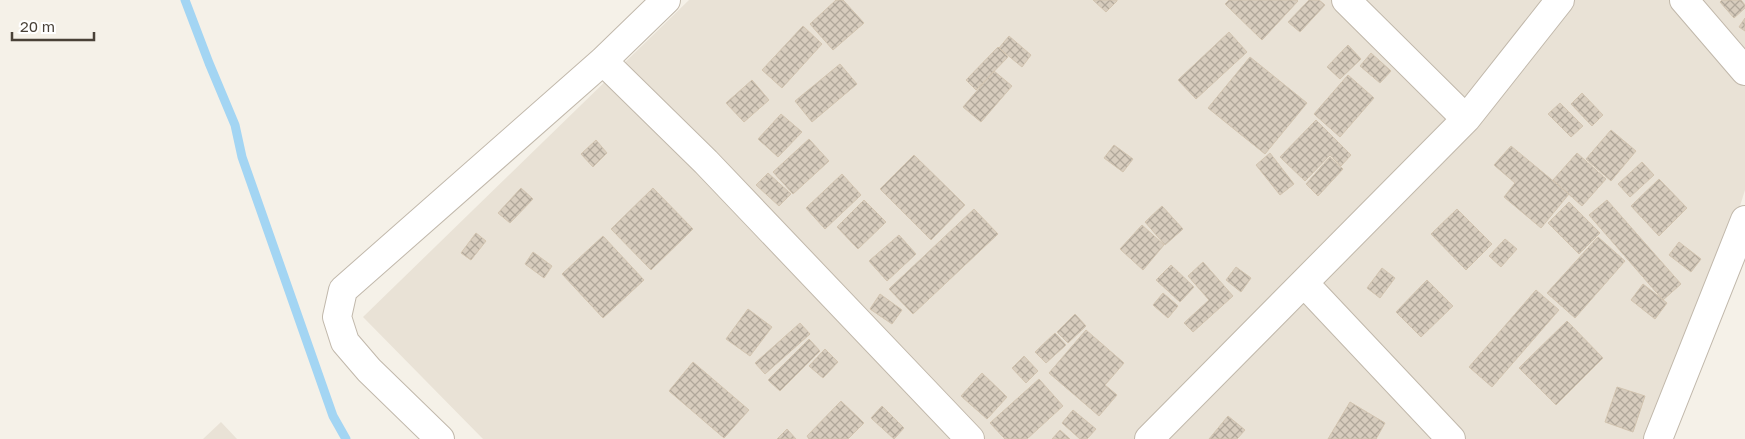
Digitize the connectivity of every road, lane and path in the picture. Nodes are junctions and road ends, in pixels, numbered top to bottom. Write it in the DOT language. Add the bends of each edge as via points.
graph roads {
  1 [pos="666,0"];
  2 [pos="1346,0"];
  3 [pos="1560,0"];
  4 [pos="1684,0"];
  5 [pos="603,61"];
  6 [pos="1745,70"];
  7 [pos="1466,118"];
  8 [pos="1745,220"];
  9 [pos="1304,283"];
  10 [pos="440,439"];
  11 [pos="970,439"];
  12 [pos="1148,439"];
  13 [pos="1451,439"];
  14 [pos="1658,439"];
  1 -- 5 [label="street"];
  2 -- 7 [label="street"];
  3 -- 7 [label="street"];
  4 -- 6 [label="street"];
  5 -- 10 [label="street" via="343,290 337,317 345,342"];
  5 -- 11 [label="street" via="706,162"];
  7 -- 9 [label="street"];
  8 -- 14 [label="street"];
  9 -- 12 [label="street"];
  9 -- 13 [label="street"];
}
